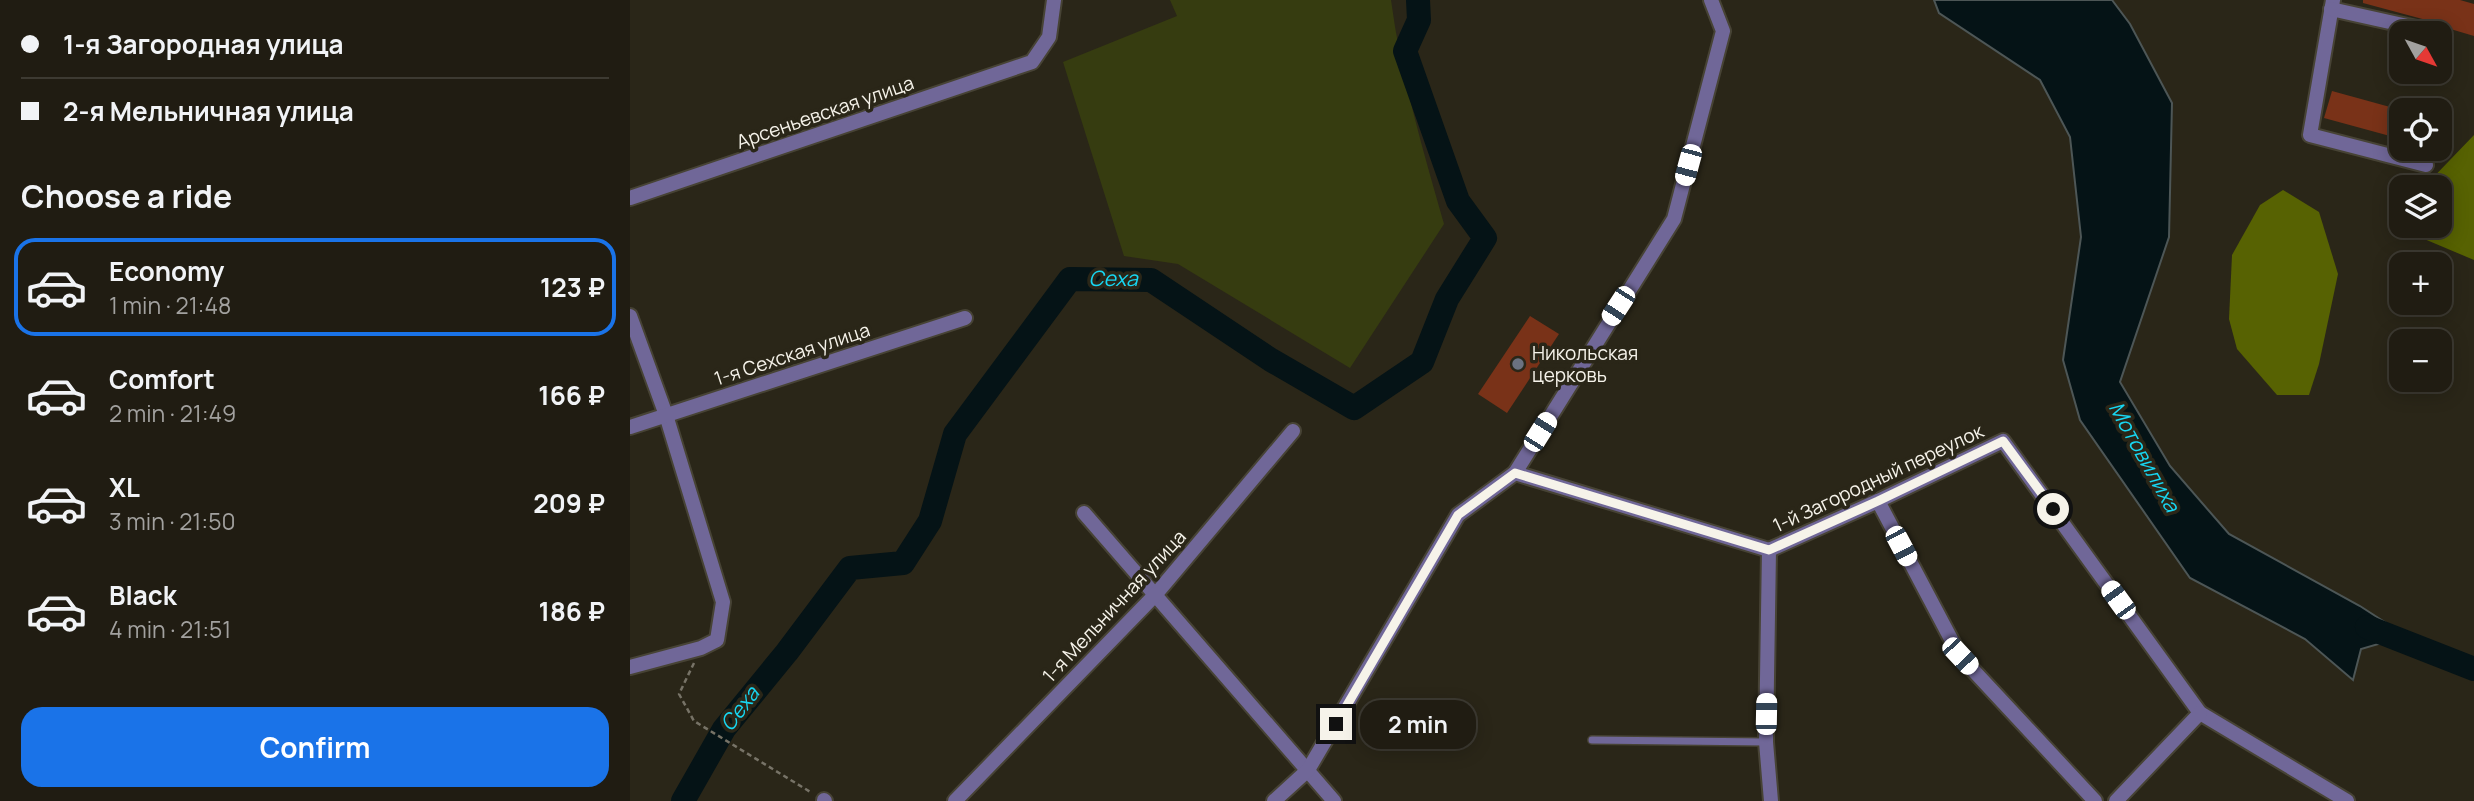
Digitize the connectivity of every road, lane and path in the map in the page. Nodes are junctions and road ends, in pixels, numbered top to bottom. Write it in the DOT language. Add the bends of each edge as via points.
graph roads {
  1 [pos="1054,0"];
  2 [pos="1711,0"];
  3 [pos="2332,4"];
  4 [pos="2395,21"];
  5 [pos="2426,166"];
  6 [pos="630,198"];
  7 [pos="630,316"];
  8 [pos="965,317"];
  9 [pos="666,415"];
  10 [pos="630,427"];
  11 [pos="1293,431"];
  12 [pos="1515,473"];
  13 [pos="1878,501"];
  14 [pos="1084,513"];
  15 [pos="1769,550"];
  16 [pos="1156,594"];
  17 [pos="701,648"];
  18 [pos="630,667"];
  19 [pos="2200,713"];
  20 [pos="1592,740"];
  21 [pos="1766,741"];
  22 [pos="1308,770"];
  23 [pos="825,801"];
  24 [pos="955,801"];
  25 [pos="1274,801"];
  26 [pos="1334,801"];
  27 [pos="1771,801"];
  28 [pos="2095,801"];
  29 [pos="2116,801"];
  30 [pos="2347,801"];
  1 -- 6 [label="street, Арсеньевская улица" via="1049,37 1032,62"];
  2 -- 12 [label="street" via="1723,31 1674,219"];
  3 -- 4 [label="street"];
  3 -- 5 [label="street" via="2310,135"];
  7 -- 9 [label="street"];
  8 -- 9 [label="street, 1-я Сехская улица"];
  9 -- 10 [label="street, 1-я Сехская улица"];
  9 -- 17 [label="street" via="723,602 717,640"];
  11 -- 16 [label="street, 1-я Мельничная улица"];
  12 -- 15 [label="street"];
  12 -- 22 [label="street" via="1458,515"];
  13 -- 15 [label="street, 1-й Загородный переулок"];
  13 -- 19 [label="street, 1-й Загородный переулок" via="2003,441"];
  13 -- 28 [label="street" via="1960,656"];
  14 -- 16 [label="street"];
  15 -- 21 [label="street"];
  16 -- 22 [label="street"];
  16 -- 24 [label="street, 1-я Мельничная улица"];
  17 -- 18 [label="street"];
  17 -- 23 [label="path" via="679,694 694,721"];
  19 -- 29 [label="street"];
  19 -- 30 [label="street"];
  20 -- 21 [label="lane"];
  21 -- 27 [label="street"];
  22 -- 25 [label="street"];
  22 -- 26 [label="street"];
}
